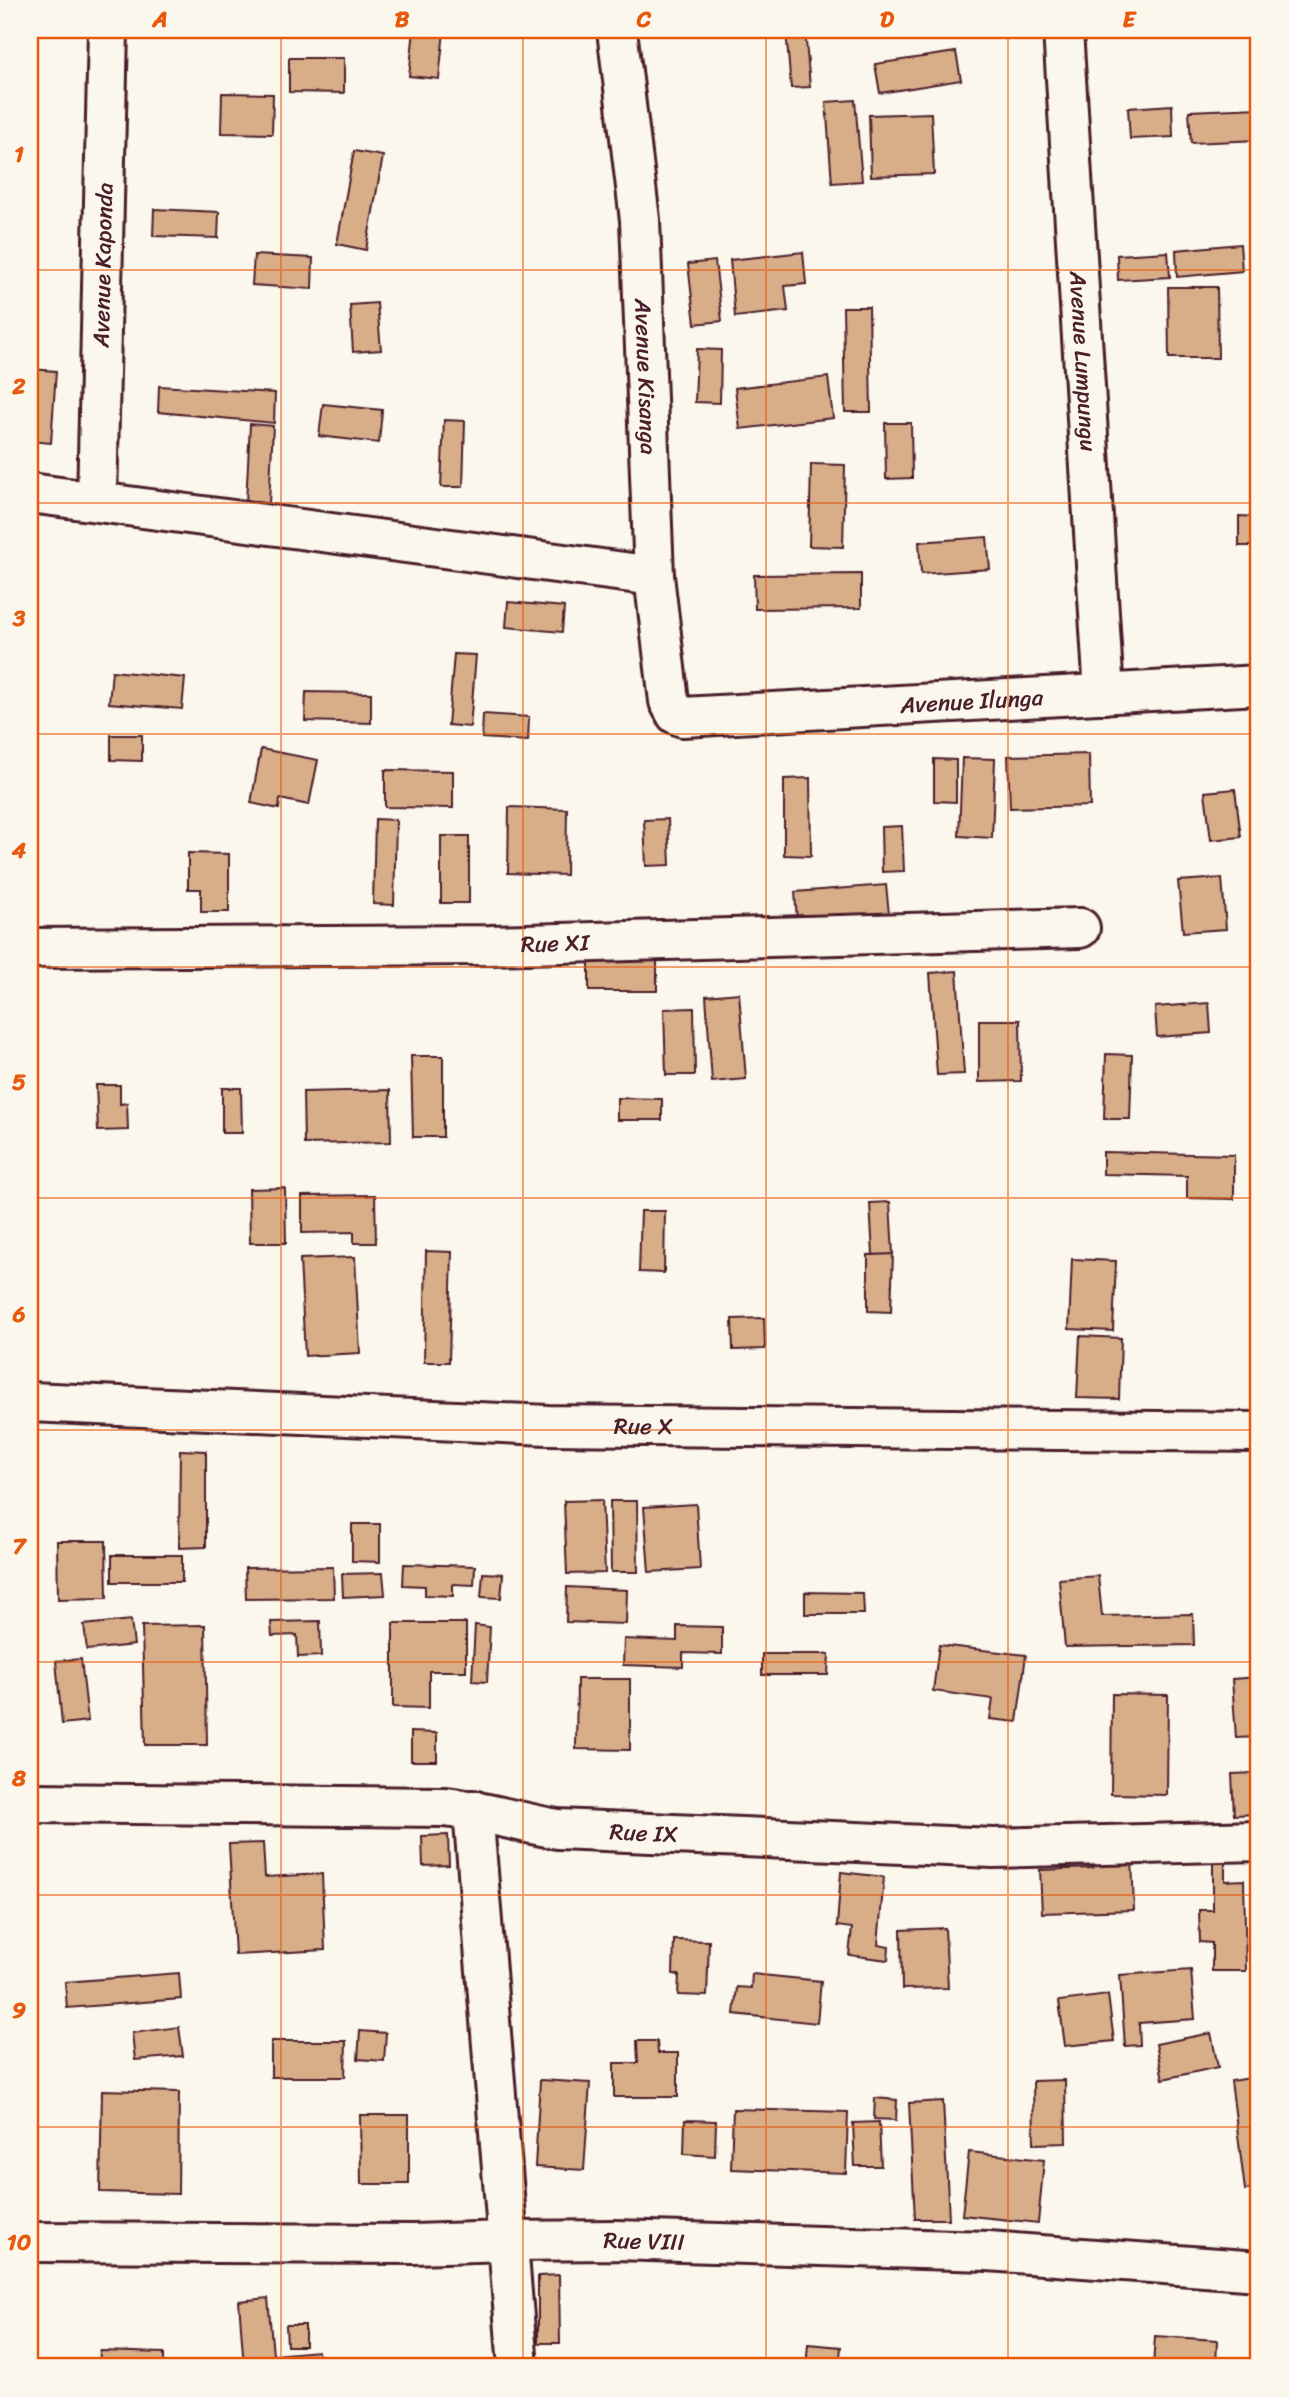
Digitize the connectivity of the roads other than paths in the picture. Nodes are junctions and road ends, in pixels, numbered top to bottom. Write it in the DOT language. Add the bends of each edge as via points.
graph roads {
  1 [pos="108,30"];
  2 [pos="617,30"];
  3 [pos="1063,30"];
  4 [pos="30,493"];
  5 [pos="97,501"];
  6 [pos="654,576"];
  7 [pos="1259,685"];
  8 [pos="1104,694"];
  9 [pos="683,717"];
  10 [pos="1080,929"];
  11 [pos="30,948"];
  12 [pos="30,1402"];
  13 [pos="1259,1432"];
  14 [pos="30,1803"];
  15 [pos="473,1810"];
  16 [pos="1259,1841"];
  17 [pos="508,2241"];
  18 [pos="30,2242"];
  19 [pos="1259,2271"];
  20 [pos="518,2367"];
  1 -- 5 [label="street, Avenue Kaponda"];
  2 -- 6 [label="street, Avenue Kisanga" via="640,220"];
  3 -- 8 [label="street, Avenue Lumpungu"];
  4 -- 5 [label="street"];
  5 -- 6 [label="street"];
  6 -- 9 [label="street, Avenue Kisanga" via="669,701"];
  7 -- 8 [label="street, Avenue Ilunga"];
  8 -- 9 [label="street, Avenue Ilunga"];
  10 -- 11 [label="street, Rue XI" via="490,945"];
  12 -- 13 [label="street, Rue X" via="548,1426"];
  14 -- 15 [label="street, Rue IX"];
  15 -- 16 [label="street, Rue IX" via="558,1829 795,1841 993,1848"];
  15 -- 17 [label="street"];
  17 -- 18 [label="street, Rue VIII"];
  17 -- 19 [label="street, Rue VIII" via="988,2251"];
  17 -- 20 [label="street"];
}
